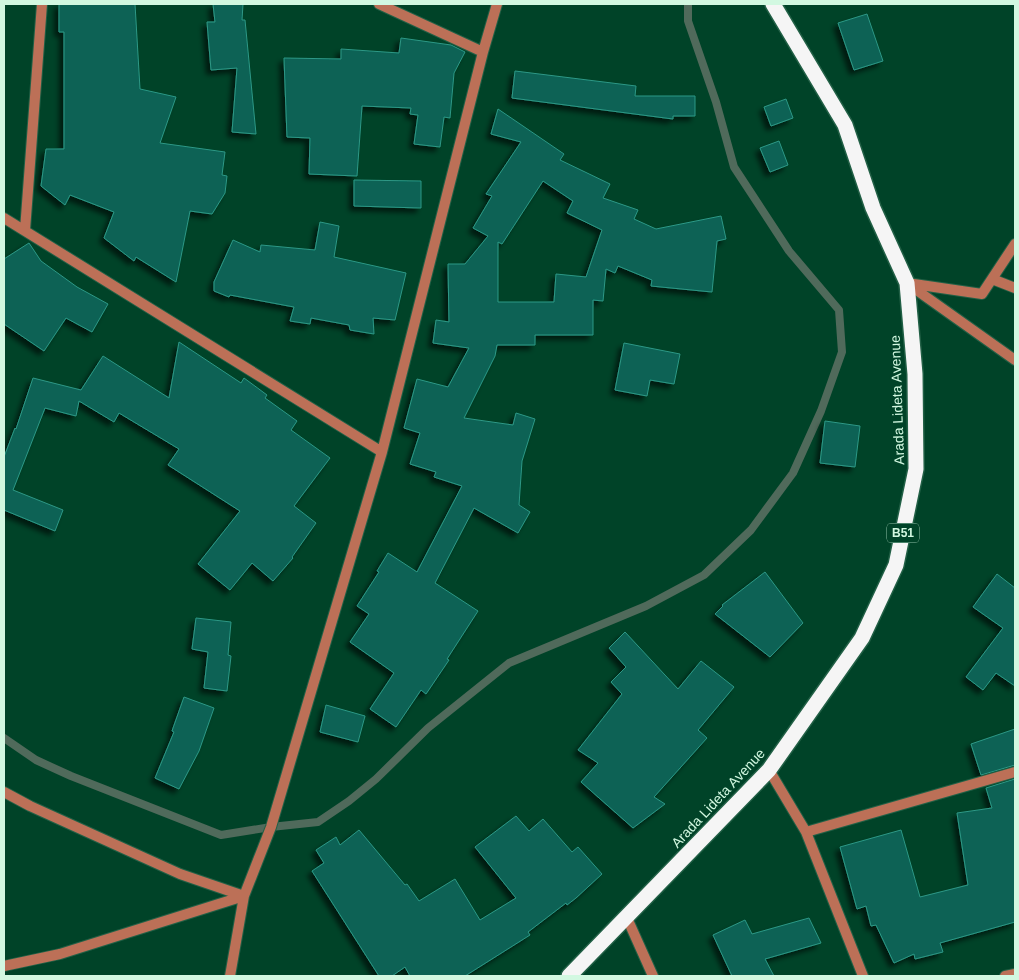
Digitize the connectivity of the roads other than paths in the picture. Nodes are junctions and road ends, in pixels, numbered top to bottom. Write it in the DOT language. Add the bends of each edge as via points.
graph roads {
  1 [pos="42,4"];
  2 [pos="379,4"];
  3 [pos="497,4"];
  4 [pos="773,4"];
  5 [pos="483,52"];
  6 [pos="4,218"];
  7 [pos="26,230"];
  8 [pos="1015,244"];
  9 [pos="992,278"];
  10 [pos="907,283"];
  11 [pos="1015,288"];
  12 [pos="1015,360"];
  13 [pos="382,452"];
  14 [pos="769,770"];
  15 [pos="1015,772"];
  16 [pos="4,792"];
  17 [pos="806,832"];
  18 [pos="244,896"];
  19 [pos="627,918"];
  20 [pos="4,966"];
  21 [pos="1015,974"];
  22 [pos="230,976"];
  23 [pos="569,976"];
  24 [pos="652,976"];
  25 [pos="863,976"];
  26 [pos="1006,976"];
  1 -- 7 [label="street"];
  2 -- 5 [label="street"];
  3 -- 5 [label="street"];
  4 -- 10 [label="highway, Arada Lideta Avenue / B51" via="845,125 874,208"];
  5 -- 13 [label="street"];
  6 -- 7 [label="street"];
  7 -- 13 [label="street"];
  8 -- 9 [label="street"];
  9 -- 10 [label="street" via="982,294"];
  9 -- 11 [label="street"];
  10 -- 12 [label="street"];
  10 -- 14 [label="highway, Arada Lideta Avenue / B51" via="915,374 916,469 896,565 862,638"];
  13 -- 18 [label="street" via="271,827"];
  14 -- 17 [label="street"];
  14 -- 19 [label="highway, Arada Lideta Avenue / B51"];
  15 -- 17 [label="street"];
  16 -- 18 [label="street" via="180,874"];
  17 -- 25 [label="street"];
  18 -- 20 [label="street" via="60,954"];
  18 -- 22 [label="street"];
  19 -- 23 [label="highway, Arada Lideta Avenue / B51"];
  19 -- 24 [label="street"];
  21 -- 26 [label="street"];
}
